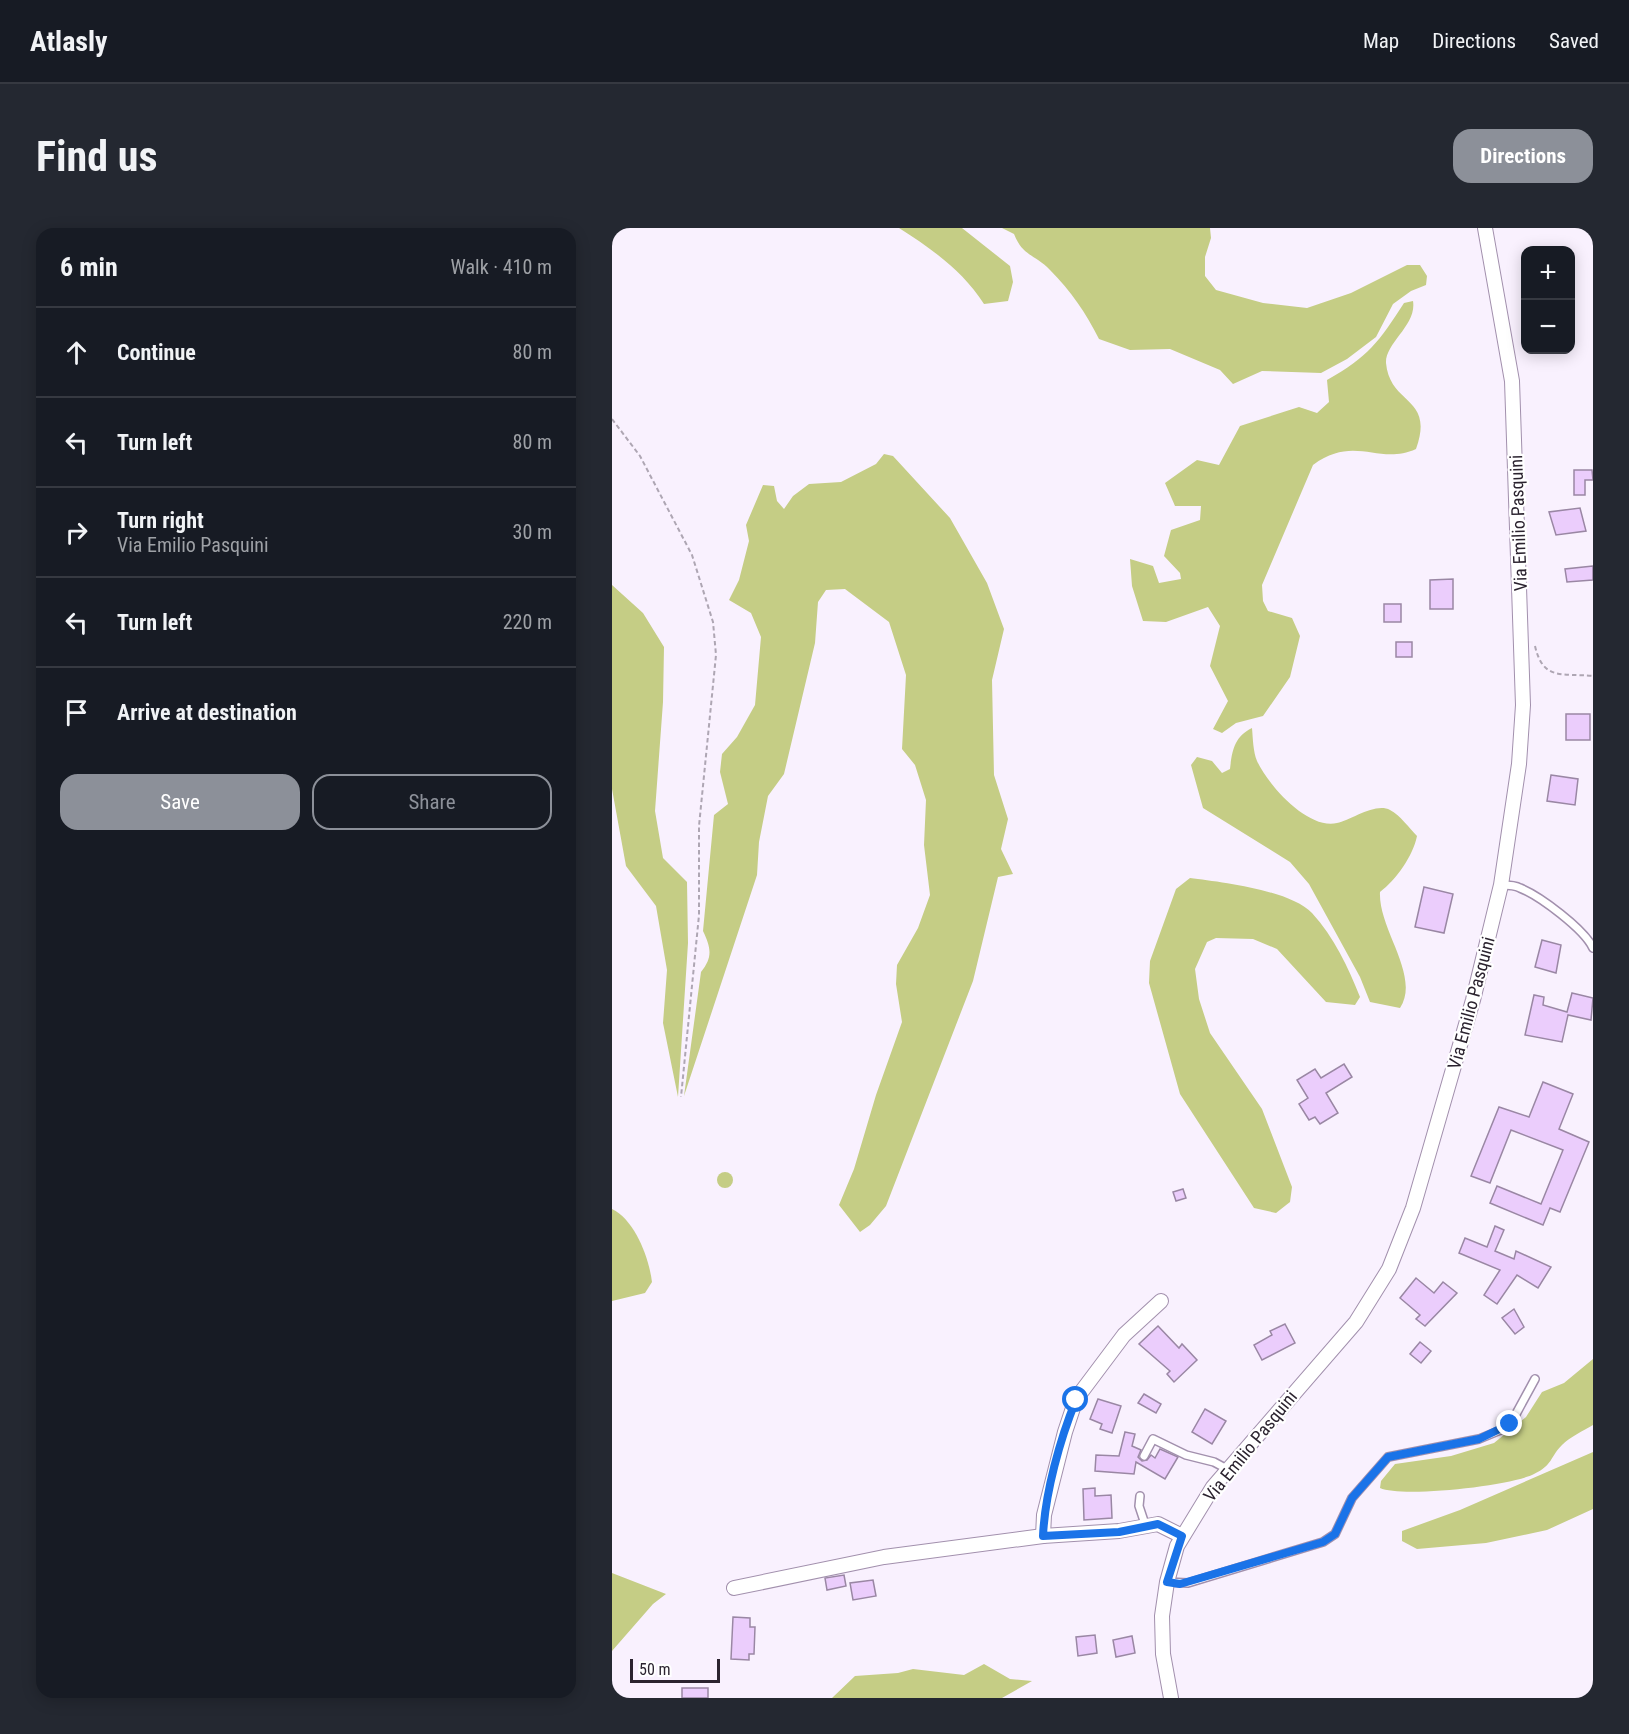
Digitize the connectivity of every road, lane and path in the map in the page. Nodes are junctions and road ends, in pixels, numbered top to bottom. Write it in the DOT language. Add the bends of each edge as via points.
graph roads {
  1 [pos="1485,228"];
  2 [pos="612,419"];
  3 [pos="1522,644"];
  4 [pos="1593,676"];
  5 [pos="1501,885"];
  6 [pos="1593,948"];
  7 [pos="681,1097"];
  8 [pos="1161,1301"];
  9 [pos="1535,1379"];
  10 [pos="1144,1456"];
  11 [pos="1227,1469"];
  12 [pos="1140,1496"];
  13 [pos="1145,1524"];
  14 [pos="1043,1536"];
  15 [pos="1182,1536"];
  16 [pos="1167,1582"];
  17 [pos="734,1588"];
  18 [pos="1171,1698"];
  1 -- 3 [label="street, Via Emilio Pasquini" via="1512,381"];
  2 -- 7 [label="path" via="640,456 692,555 713,622 716,655 699,826 699,915"];
  3 -- 4 [label="path" via="1534,642 1539,664 1547,671"];
  3 -- 5 [label="street, Via Emilio Pasquini" via="1522,733"];
  5 -- 6 [label="lane" via="1520,887 1546,904 1588,937"];
  5 -- 11 [label="street, Via Emilio Pasquini" via="1473,1000 1397,1254 1356,1322"];
  8 -- 14 [label="street" via="1124,1335 1076,1400 1044,1515"];
  9 -- 16 [label="lane" via="1510,1424 1503,1429 1479,1439 1388,1457 1352,1498 1335,1534 1323,1542 1188,1583"];
  10 -- 11 [label="lane" via="1153,1439"];
  11 -- 15 [label="street, Via Emilio Pasquini"];
  12 -- 13 [label="lane"];
  13 -- 14 [label="street" via="1119,1532"];
  13 -- 15 [label="street" via="1158,1524"];
  14 -- 17 [label="street" via="884,1557"];
  15 -- 16 [label="street, Via Emilio Pasquini"];
  16 -- 18 [label="street, Via Emilio Pasquini" via="1162,1634"];
}
